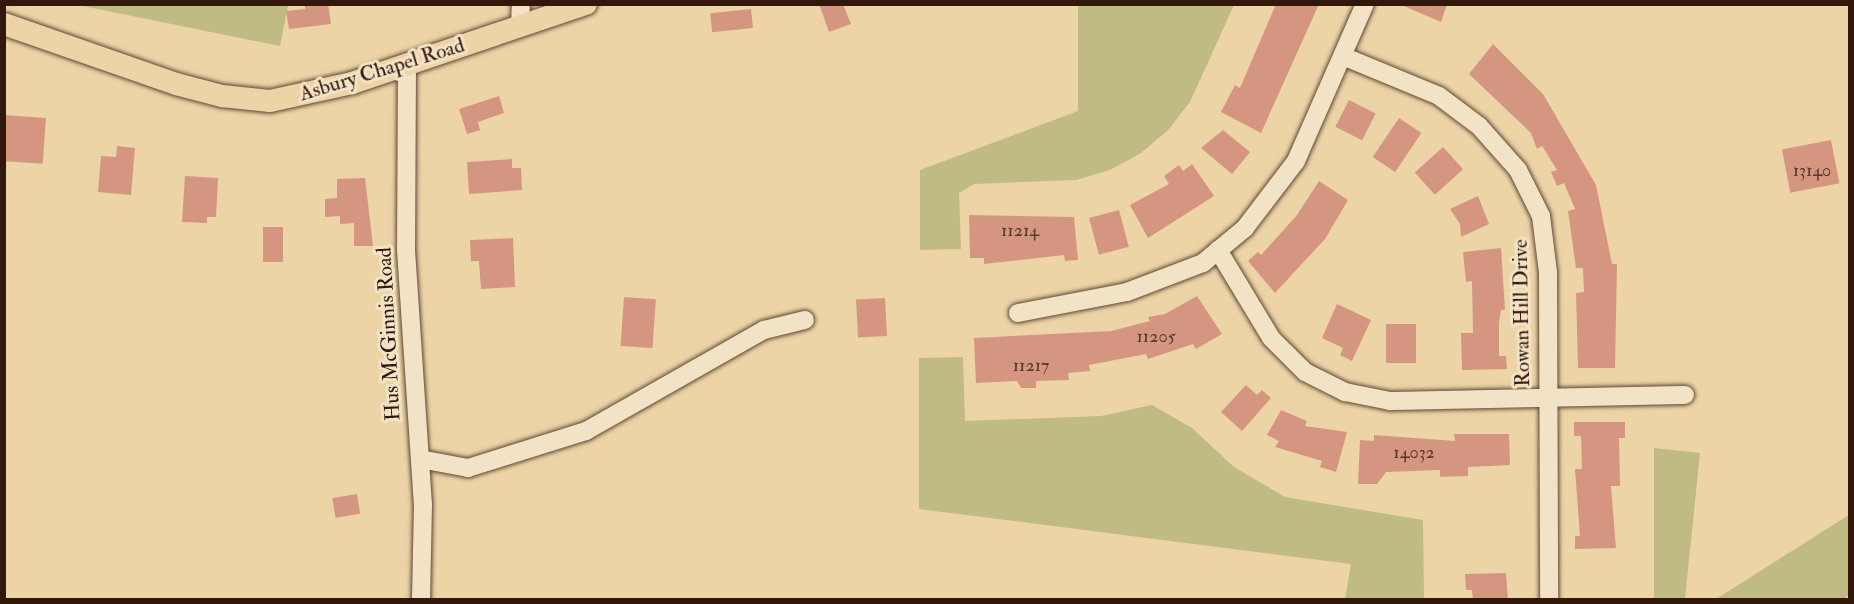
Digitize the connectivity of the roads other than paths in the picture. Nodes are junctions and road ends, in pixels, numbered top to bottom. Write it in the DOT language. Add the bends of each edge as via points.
graph roads {
  1 [pos="586,4"];
  2 [pos="1365,4"];
  3 [pos="520,16"];
  4 [pos="4,24"];
  5 [pos="1345,57"];
  6 [pos="407,66"];
  7 [pos="1218,250"];
  8 [pos="1018,313"];
  9 [pos="805,320"];
  10 [pos="1684,395"];
  11 [pos="1546,398"];
  12 [pos="420,459"];
  13 [pos="421,600"];
  14 [pos="1549,600"];
  1 -- 3 [label="main road, Asbury Chapel Road"];
  2 -- 5 [label="street"];
  3 -- 6 [label="main road, Asbury Chapel Road"];
  4 -- 6 [label="main road, Asbury Chapel Road" via="176,84 253,101 299,97"];
  5 -- 7 [label="street" via="1296,161 1245,228"];
  5 -- 11 [label="street, Rowan Hill Drive" via="1439,96 1479,126 1518,170 1541,216 1548,272"];
  6 -- 12 [label="street, Hus McGinnis Road" via="406,287"];
  7 -- 8 [label="street" via="1203,263 1127,292"];
  7 -- 11 [label="street" via="1271,338 1305,372 1345,392 1390,401"];
  9 -- 12 [label="street" via="764,330 586,431 468,468"];
  10 -- 11 [label="street"];
  11 -- 14 [label="street, Rowan Hill Drive"];
  12 -- 13 [label="street, Hus McGinnis Road"];
}
